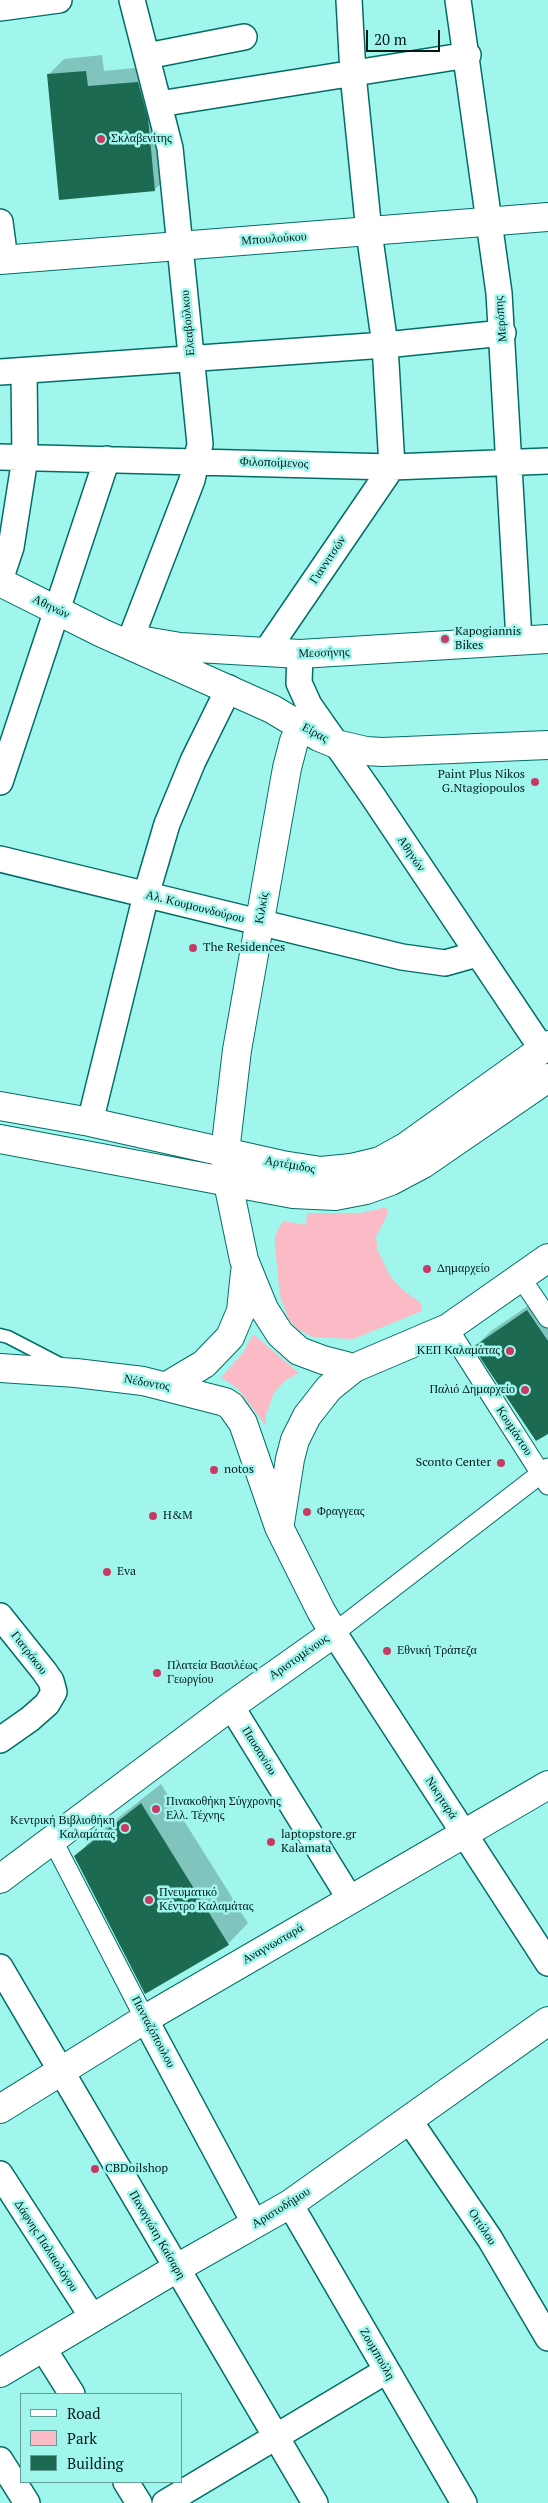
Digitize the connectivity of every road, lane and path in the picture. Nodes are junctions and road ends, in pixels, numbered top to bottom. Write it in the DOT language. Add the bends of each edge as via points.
graph roads {
  1 [pos="59,0"];
  2 [pos="132,0"];
  3 [pos="349,0"];
  4 [pos="458,0"];
  5 [pos="0,8"];
  6 [pos="244,37"];
  7 [pos="468,55"];
  8 [pos="147,56"];
  9 [pos="353,74"];
  10 [pos="159,104"];
  11 [pos="548,217"];
  12 [pos="491,221"];
  13 [pos="0,222"];
  14 [pos="368,232"];
  15 [pos="181,246"];
  16 [pos="3,260"];
  17 [pos="502,333"];
  18 [pos="385,345"];
  19 [pos="191,360"];
  20 [pos="12,371"];
  21 [pos="0,457"];
  22 [pos="25,458"];
  23 [pos="107,459"];
  24 [pos="198,461"];
  25 [pos="548,461"];
  26 [pos="510,464"];
  27 [pos="392,468"];
  28 [pos="0,581"];
  29 [pos="56,610"];
  30 [pos="102,633"];
  31 [pos="131,638"];
  32 [pos="548,639"];
  33 [pos="519,640"];
  34 [pos="265,653"];
  35 [pos="300,654"];
  36 [pos="228,688"];
  37 [pos="301,726"];
  38 [pos="336,744"];
  39 [pos="548,745"];
  40 [pos="0,782"];
  41 [pos="0,859"];
  42 [pos="146,895"];
  43 [pos="259,922"];
  44 [pos="478,954"];
  45 [pos="545,1047"];
  46 [pos="548,1078"];
  47 [pos="0,1106"];
  48 [pos="90,1122"];
  49 [pos="0,1140"];
  50 [pos="225,1152"];
  51 [pos="228,1183"];
  52 [pos="548,1258"];
  53 [pos="244,1260"];
  54 [pos="522,1278"];
  55 [pos="548,1318"];
  56 [pos="448,1328"];
  57 [pos="0,1335"];
  58 [pos="0,1368"];
  59 [pos="354,1368"];
  60 [pos="76,1373"];
  61 [pos="167,1386"];
  62 [pos="546,1476"];
  63 [pos="279,1527"];
  64 [pos="0,1616"];
  65 [pos="334,1633"];
  66 [pos="231,1706"];
  67 [pos="0,1740"];
  68 [pos="548,1784"];
  69 [pos="464,1834"];
  70 [pos="52,1839"];
  71 [pos="0,1879"];
  72 [pos="350,1899"];
  73 [pos="542,1938"];
  74 [pos="548,1963"];
  75 [pos="0,1967"];
  76 [pos="145,2019"];
  77 [pos="548,2021"];
  78 [pos="61,2070"];
  79 [pos="0,2109"];
  80 [pos="409,2120"];
  81 [pos="0,2174"];
  82 [pos="290,2204"];
  83 [pos="256,2224"];
  84 [pos="177,2268"];
  85 [pos="93,2318"];
  86 [pos="548,2338"];
  87 [pos="43,2348"];
  88 [pos="386,2370"];
  89 [pos="0,2373"];
  90 [pos="71,2393"];
  91 [pos="276,2436"];
  92 [pos="0,2460"];
  93 [pos="127,2483"];
  94 [pos="27,2503"];
  95 [pos="139,2503"];
  96 [pos="165,2503"];
  97 [pos="315,2503"];
  98 [pos="464,2503"];
  1 -- 5 [label="street"];
  2 -- 8 [label="street, Ελεαβούλκου"];
  3 -- 9 [label="street"];
  4 -- 7 [label="street, Μερόπης"];
  6 -- 8 [label="street"];
  7 -- 9 [label="street"];
  7 -- 12 [label="street, Μερόπης"];
  8 -- 10 [label="street, Ελεαβούλκου"];
  9 -- 10 [label="street"];
  9 -- 14 [label="street"];
  10 -- 15 [label="street, Ελεαβούλκου" via="170,148"];
  11 -- 12 [label="street, Μπουλούκου"];
  12 -- 14 [label="street, Μπουλούκου"];
  12 -- 17 [label="street, Μερόπης"];
  13 -- 16 [label="street"];
  14 -- 15 [label="street, Μπουλούκου"];
  14 -- 18 [label="street"];
  15 -- 16 [label="street, Μπουλούκου"];
  15 -- 19 [label="street, Ελεαβούλκου"];
  17 -- 18 [label="street"];
  17 -- 26 [label="street, Μερόπης"];
  18 -- 19 [label="street"];
  18 -- 27 [label="street"];
  19 -- 20 [label="street"];
  19 -- 24 [label="street, Ελεαβούλκου" via="200,444"];
  20 -- 22 [label="street"];
  21 -- 22 [label="street, Φιλοποίμενος"];
  22 -- 23 [label="street, Φιλοποίμενος"];
  22 -- 28 [label="street" via="11,547"];
  23 -- 24 [label="street, Φιλοποίμενος"];
  23 -- 29 [label="street"];
  24 -- 27 [label="street, Φιλοποίμενος"];
  24 -- 31 [label="street, Ελεαβούλκου"];
  25 -- 26 [label="street, Φιλοποίμενος"];
  26 -- 27 [label="street, Φιλοποίμενος"];
  26 -- 33 [label="street, Μερόπης"];
  27 -- 34 [label="street, Γιαννιτσών"];
  28 -- 29 [label="street, Αθηνών"];
  29 -- 30 [label="street, Αθηνών"];
  29 -- 40 [label="street"];
  30 -- 31 [label="street, Μεσσήνης"];
  30 -- 36 [label="street, Είρας"];
  31 -- 34 [label="street, Μεσσήνης" via="180,647"];
  32 -- 33 [label="street, Μεσσήνης"];
  33 -- 35 [label="street, Μεσσήνης"];
  34 -- 35 [label="street, Μεσσήνης"];
  35 -- 38 [label="street, Αθηνών" via="300,688"];
  36 -- 37 [label="street, Είρας"];
  36 -- 42 [label="street" via="172,809"];
  37 -- 38 [label="street, Είρας"];
  37 -- 43 [label="street, Κιλκίς" via="287,768"];
  38 -- 39 [label="street, Είρας" via="382,752"];
  38 -- 44 [label="street, Αθηνών"];
  41 -- 42 [label="street, Αλ. Κουμουνδούρου"];
  42 -- 43 [label="street, Αλ. Κουμουνδούρου"];
  42 -- 48 [label="street"];
  43 -- 44 [label="street, Αλ. Κουμουνδούρου" via="436,963"];
  43 -- 50 [label="street, Κιλκίς" via="237,1050"];
  44 -- 45 [label="street, Αθηνών"];
  45 -- 50 [label="street, Αρτέμιδος" via="408,1146 380,1161 321,1171"];
  46 -- 51 [label="street, Αρτέμιδος" via="423,1164 366,1190 335,1196 293,1194"];
  47 -- 48 [label="street, Αρτέμιδος"];
  48 -- 50 [label="street, Αρτέμιδος"];
  49 -- 51 [label="street, Αρτέμιδος"];
  50 -- 51 [label="street, Κιλκίς"];
  51 -- 53 [label="street, Κιλκίς"];
  52 -- 54 [label="street"];
  53 -- 59 [label="street" via="264,1309 288,1342 311,1356"];
  53 -- 61 [label="street" via="243,1302 230,1337 204,1364"];
  54 -- 55 [label="street"];
  54 -- 56 [label="street"];
  56 -- 59 [label="street"];
  56 -- 62 [label="street, Κουμάντου"];
  57 -- 60 [label="lane"];
  58 -- 60 [label="street, Νέδοντος"];
  59 -- 63 [label="street" via="329,1388 302,1423 292,1451"];
  60 -- 61 [label="street, Νέδοντος"];
  61 -- 63 [label="street, Νέδοντος" via="231,1406 243,1422"];
  62 -- 65 [label="street, Αριστομένους"];
  63 -- 65 [label="street, Νέδοντος"];
  64 -- 67 [label="street, Γιατράκου" via="44,1671 54,1692 47,1704"];
  65 -- 66 [label="street, Αριστομένους"];
  65 -- 69 [label="street, Νικηταρά"];
  66 -- 70 [label="street, Αριστομένους"];
  66 -- 72 [label="street, Παυσανίου"];
  68 -- 69 [label="street, Αναγνωσταρά"];
  69 -- 72 [label="street, Αναγνωσταρά"];
  69 -- 73 [label="street, Νικηταρά"];
  70 -- 71 [label="street, Αριστομένους"];
  70 -- 76 [label="street, Πανταζόπουλου"];
  72 -- 76 [label="street, Αναγνωσταρά"];
  73 -- 74 [label="street, Νικηταρά"];
  75 -- 78 [label="street, Παναγιώτη Καίσαρη"];
  76 -- 78 [label="street, Αναγνωσταρά"];
  76 -- 83 [label="street, Πανταζόπουλου"];
  77 -- 80 [label="street, Αριστοδήμου"];
  78 -- 79 [label="street, Αναγνωσταρά"];
  78 -- 84 [label="street, Παναγιώτη Καίσαρη"];
  80 -- 82 [label="street, Αριστοδήμου"];
  80 -- 86 [label="street, Οιτύλου" via="490,2239"];
  81 -- 85 [label="street, Δάφνης Παλαιολόγου"];
  82 -- 83 [label="street, Αριστοδήμου"];
  82 -- 88 [label="street, Ζουμπούλη"];
  83 -- 84 [label="street, Αριστοδήμου"];
  84 -- 85 [label="street, Αριστοδήμου"];
  84 -- 91 [label="street, Παναγιώτη Καίσαρη"];
  85 -- 87 [label="street, Αριστοδήμου"];
  87 -- 89 [label="street, Αριστοδήμου"];
  87 -- 90 [label="street"];
  88 -- 91 [label="street"];
  88 -- 98 [label="street, Ζουμπούλη"];
  91 -- 96 [label="street"];
  91 -- 97 [label="street, Παναγιώτη Καίσαρη"];
  92 -- 94 [label="street"];
  93 -- 95 [label="street"];
}
